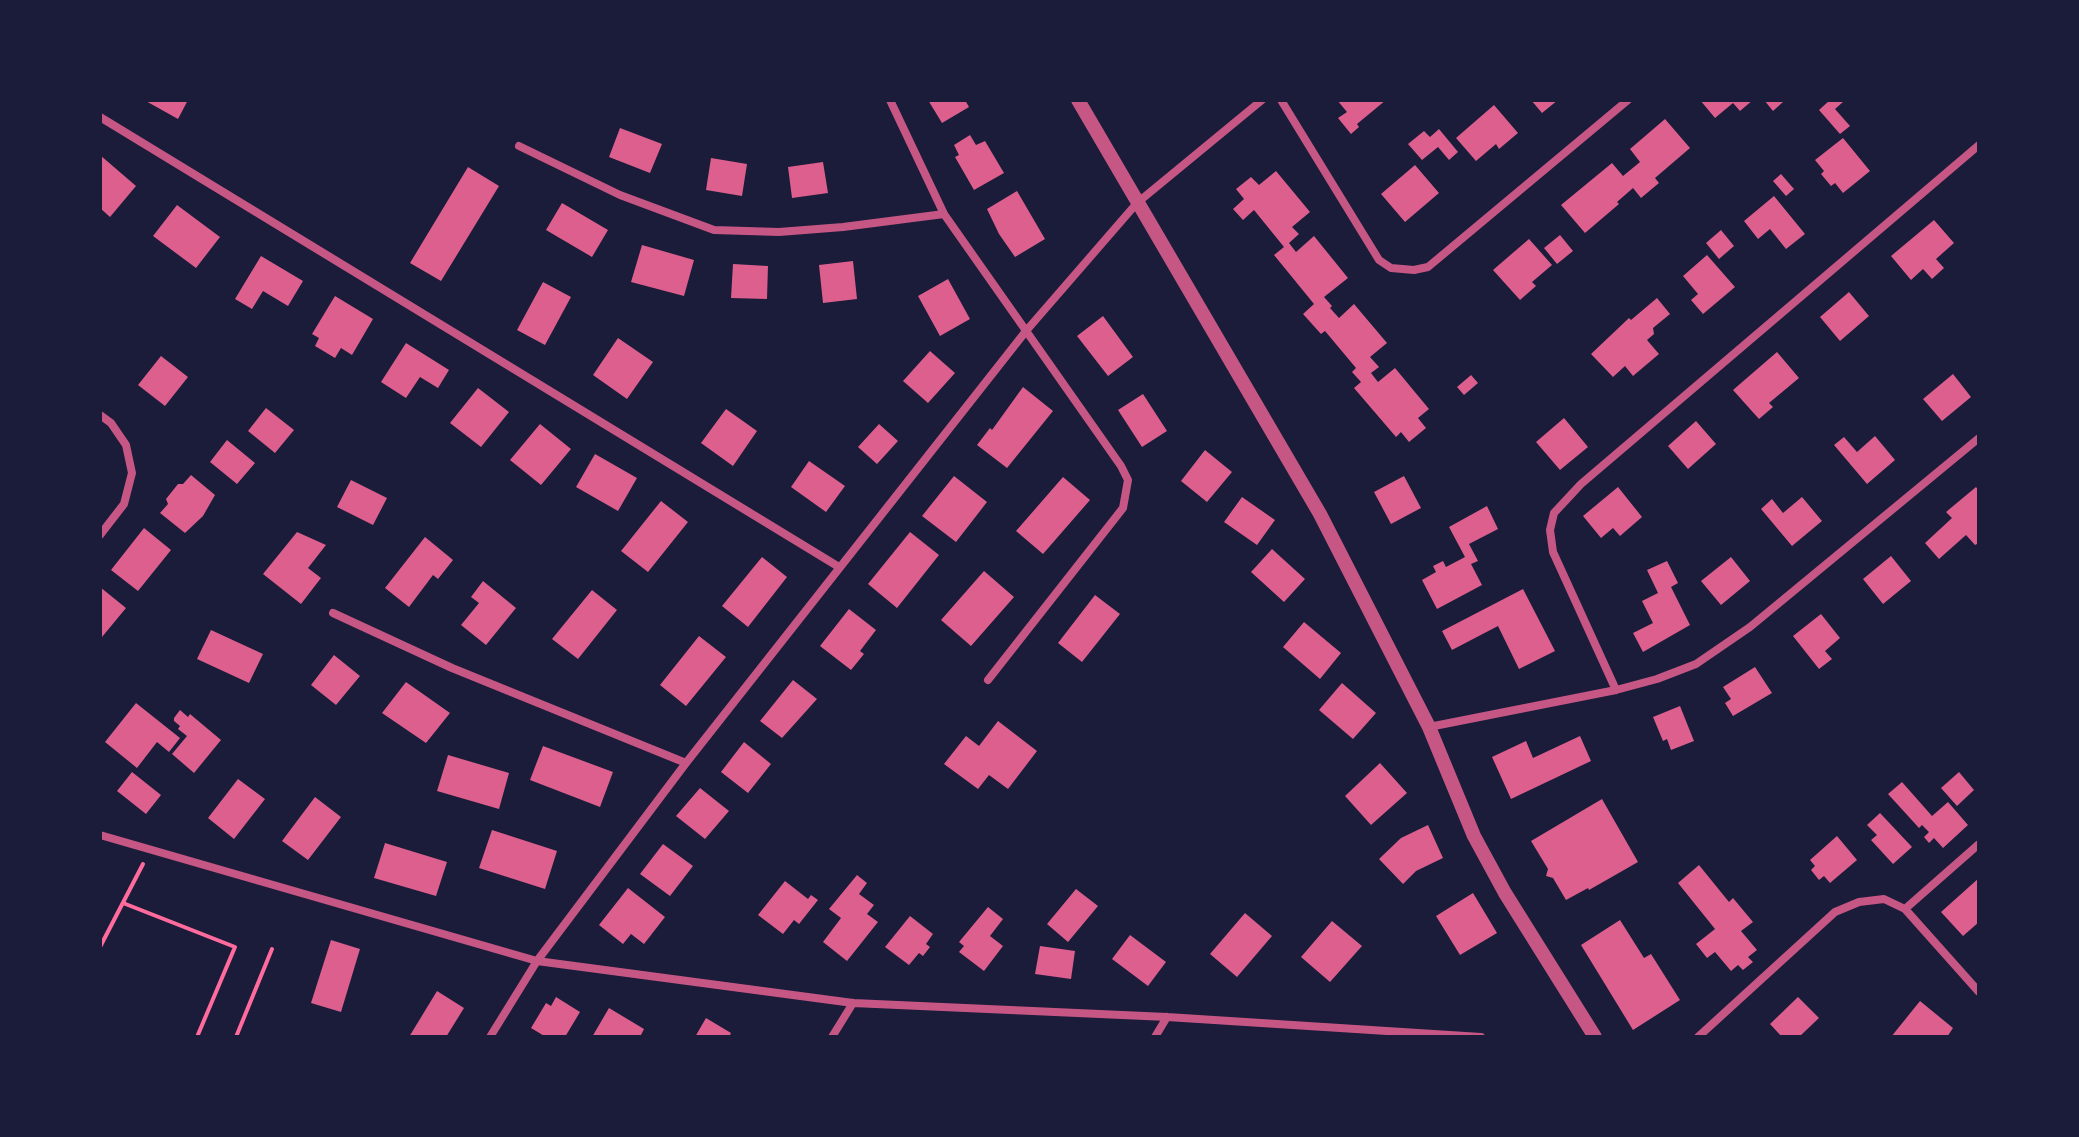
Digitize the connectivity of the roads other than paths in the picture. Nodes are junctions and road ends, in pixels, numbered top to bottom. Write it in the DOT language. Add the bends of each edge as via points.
graph roads {
  1 [pos="890,100"];
  2 [pos="1078,100"];
  3 [pos="1262,100"];
  4 [pos="1281,100"];
  5 [pos="1628,100"];
  6 [pos="100,117"];
  7 [pos="1979,145"];
  8 [pos="519,146"];
  9 [pos="1137,203"];
  10 [pos="944,214"];
  11 [pos="1026,331"];
  12 [pos="100,415"];
  13 [pos="1979,438"];
  14 [pos="100,535"];
  15 [pos="839,567"];
  16 [pos="333,613"];
  17 [pos="988,680"];
  18 [pos="1616,690"];
  19 [pos="1429,727"];
  20 [pos="686,763"];
  21 [pos="100,835"];
  22 [pos="1979,844"];
  23 [pos="1905,909"];
  24 [pos="537,961"];
  25 [pos="1979,992"];
  26 [pos="853,1003"];
  27 [pos="1167,1017"];
  28 [pos="490,1037"];
  29 [pos="832,1037"];
  30 [pos="1155,1037"];
  31 [pos="1481,1037"];
  32 [pos="1595,1037"];
  33 [pos="1698,1037"];
  1 -- 10 [label="street"];
  2 -- 9 [label="street"];
  3 -- 9 [label="street"];
  4 -- 5 [label="street" via="1379,260 1391,268 1414,270 1428,267"];
  6 -- 15 [label="street"];
  7 -- 18 [label="street" via="1581,484 1554,513 1553,552"];
  8 -- 10 [label="street" via="620,195 714,230 779,232"];
  9 -- 11 [label="street"];
  9 -- 19 [label="street" via="1320,514"];
  10 -- 11 [label="street"];
  11 -- 15 [label="street"];
  11 -- 17 [label="street" via="1121,466 1127,493 1123,508"];
  12 -- 14 [label="street" via="126,445 132,473 124,504"];
  13 -- 18 [label="street" via="1724,647 1696,664"];
  15 -- 20 [label="street"];
  16 -- 20 [label="street" via="452,668"];
  18 -- 19 [label="street"];
  19 -- 32 [label="street" via="1474,836"];
  20 -- 24 [label="street"];
  21 -- 24 [label="street"];
  22 -- 23 [label="street"];
  23 -- 25 [label="street"];
  23 -- 33 [label="street" via="1884,899 1835,912"];
  24 -- 26 [label="street"];
  24 -- 28 [label="street"];
  26 -- 27 [label="street"];
  26 -- 29 [label="street"];
  27 -- 30 [label="street"];
  27 -- 31 [label="street"];
}
